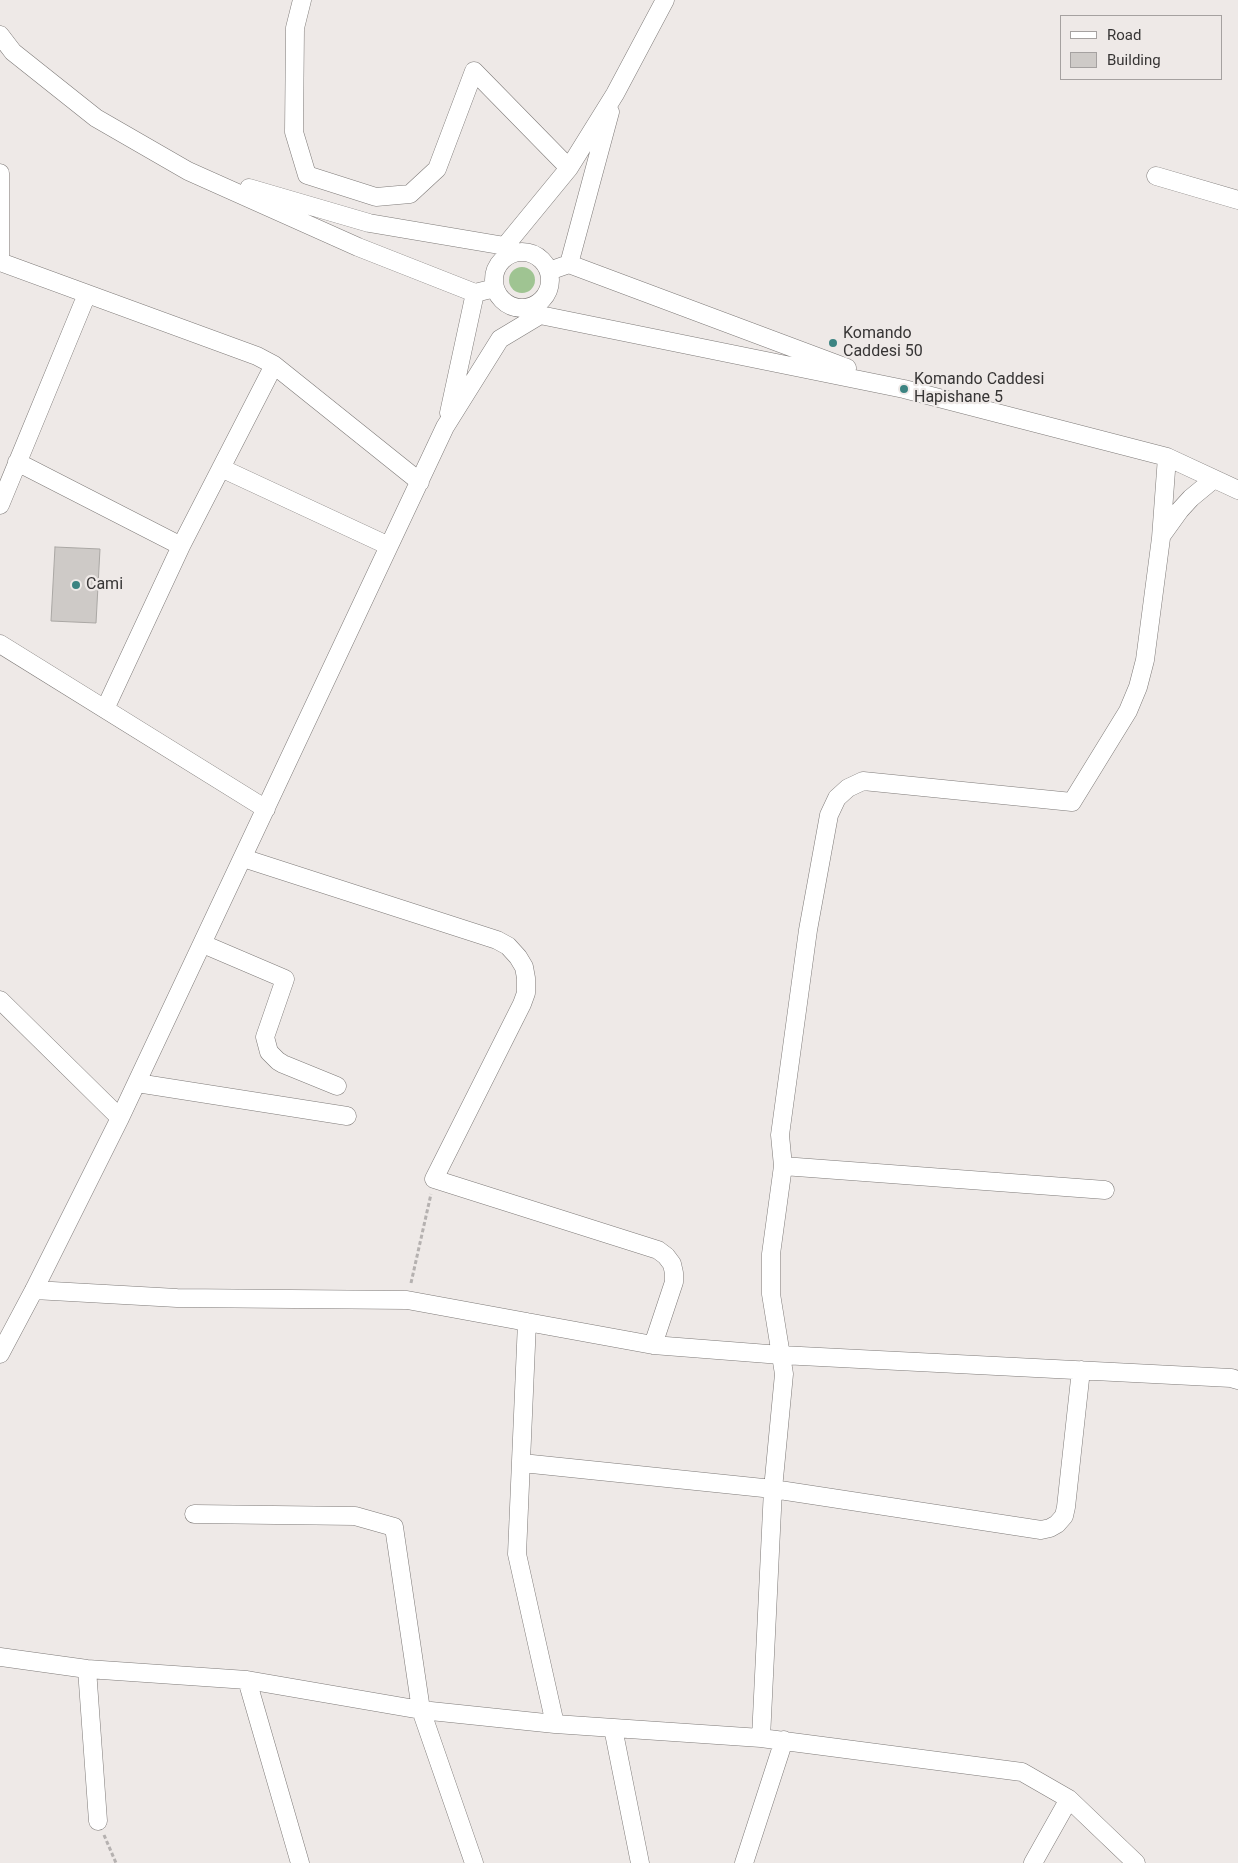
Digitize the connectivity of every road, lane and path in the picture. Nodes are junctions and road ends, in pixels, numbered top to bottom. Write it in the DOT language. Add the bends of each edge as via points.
graph roads {
  1 [pos="302,0"];
  2 [pos="665,0"];
  3 [pos="0,34"];
  4 [pos="615,94"];
  5 [pos="569,168"];
  6 [pos="188,171"];
  7 [pos="0,173"];
  8 [pos="1156,176"];
  9 [pos="1238,200"];
  10 [pos="507,250"];
  11 [pos="569,264"];
  12 [pos="549,271"];
  13 [pos="495,288"];
  14 [pos="87,294"];
  15 [pos="475,294"];
  16 [pos="535,311"];
  17 [pos="274,365"];
  18 [pos="904,389"];
  19 [pos="445,427"];
  20 [pos="1167,457"];
  21 [pos="17,462"];
  22 [pos="221,468"];
  23 [pos="1214,479"];
  24 [pos="420,482"];
  25 [pos="1238,490"];
  26 [pos="0,505"];
  27 [pos="1161,538"];
  28 [pos="180,546"];
  29 [pos="389,546"];
  30 [pos="0,644"];
  31 [pos="105,709"];
  32 [pos="266,809"];
  33 [pos="243,858"];
  34 [pos="202,944"];
  35 [pos="0,1000"];
  36 [pos="136,1083"];
  37 [pos="336,1086"];
  38 [pos="347,1116"];
  39 [pos="120,1118"];
  40 [pos="783,1166"];
  41 [pos="434,1179"];
  42 [pos="1105,1190"];
  43 [pos="34,1290"];
  44 [pos="407,1300"];
  45 [pos="527,1322"];
  46 [pos="653,1346"];
  47 [pos="0,1354"];
  48 [pos="781,1355"];
  49 [pos="1081,1370"];
  50 [pos="1238,1380"];
  51 [pos="522,1462"];
  52 [pos="773,1489"];
  53 [pos="194,1514"];
  54 [pos="0,1657"];
  55 [pos="88,1669"];
  56 [pos="247,1680"];
  57 [pos="421,1710"];
  58 [pos="555,1724"];
  59 [pos="613,1728"];
  60 [pos="761,1738"];
  61 [pos="784,1740"];
  62 [pos="1069,1800"];
  63 [pos="98,1821"];
  64 [pos="116,1863"];
  65 [pos="300,1863"];
  66 [pos="474,1863"];
  67 [pos="640,1863"];
  68 [pos="744,1863"];
  69 [pos="1033,1863"];
  70 [pos="1136,1863"];
  1 -- 5 [label="street" via="295,28 294,132 308,175 376,197 410,194 437,169 474,71"];
  2 -- 4 [label="street"];
  3 -- 6 [label="street" via="13,52 96,118"];
  4 -- 5 [label="street"];
  4 -- 11 [label="street"];
  5 -- 10 [label="street"];
  6 -- 10 [label="street" via="369,223"];
  6 -- 15 [label="street" via="358,247"];
  7 -- 14 [label="street" via="0,262"];
  8 -- 9 [label="street"];
  10 -- 12 [label="street" via="539,257"];
  10 -- 13 [label="street" via="495,271"];
  11 -- 12 [label="street"];
  11 -- 18 [label="street"];
  12 -- 16 [label="street" via="549,289"];
  13 -- 15 [label="street"];
  13 -- 16 [label="street" via="505,302"];
  14 -- 17 [label="street"];
  14 -- 21 [label="street"];
  15 -- 19 [label="street"];
  16 -- 18 [label="street"];
  16 -- 19 [label="street" via="500,339"];
  17 -- 22 [label="street"];
  17 -- 24 [label="street"];
  18 -- 20 [label="street"];
  19 -- 24 [label="street"];
  20 -- 23 [label="street"];
  20 -- 27 [label="street"];
  21 -- 26 [label="street"];
  21 -- 28 [label="street"];
  22 -- 28 [label="street"];
  22 -- 29 [label="street"];
  23 -- 25 [label="street"];
  23 -- 27 [label="street" via="1180,510"];
  24 -- 29 [label="street"];
  27 -- 40 [label="street" via="1138,687 1128,711 1072,802 864,781 848,788 837,798 829,815 808,930 780,1136"];
  28 -- 31 [label="street"];
  29 -- 32 [label="street"];
  30 -- 31 [label="street"];
  31 -- 32 [label="street"];
  32 -- 33 [label="street"];
  33 -- 34 [label="street"];
  33 -- 41 [label="street" via="497,940 518,956 526,978 522,1004"];
  34 -- 36 [label="street"];
  34 -- 37 [label="street" via="285,979 266,1036 269,1052 283,1064"];
  35 -- 39 [label="street"];
  36 -- 38 [label="street"];
  36 -- 39 [label="street"];
  39 -- 43 [label="street"];
  40 -- 42 [label="street"];
  40 -- 48 [label="street" via="771,1254 771,1294"];
  41 -- 44 [label="path"];
  41 -- 46 [label="street" via="658,1250 666,1256 672,1264 674,1282"];
  43 -- 44 [label="street" via="177,1298"];
  43 -- 47 [label="street"];
  44 -- 45 [label="street"];
  45 -- 46 [label="street"];
  45 -- 51 [label="street"];
  46 -- 48 [label="street"];
  48 -- 49 [label="street"];
  48 -- 52 [label="street" via="784,1374"];
  49 -- 50 [label="street"];
  49 -- 52 [label="street" via="1066,1507 1064,1516 1050,1528 1041,1530"];
  51 -- 52 [label="street"];
  51 -- 58 [label="street" via="517,1554"];
  52 -- 60 [label="street"];
  53 -- 57 [label="street" via="355,1516 394,1527"];
  54 -- 55 [label="street"];
  55 -- 56 [label="street"];
  55 -- 63 [label="street"];
  56 -- 57 [label="street"];
  56 -- 65 [label="street"];
  57 -- 58 [label="street"];
  57 -- 66 [label="street"];
  58 -- 59 [label="street"];
  59 -- 60 [label="street"];
  59 -- 67 [label="street"];
  60 -- 61 [label="street"];
  61 -- 62 [label="street" via="1022,1772"];
  61 -- 68 [label="street"];
  62 -- 69 [label="street"];
  62 -- 70 [label="street"];
  63 -- 64 [label="path"];
}
